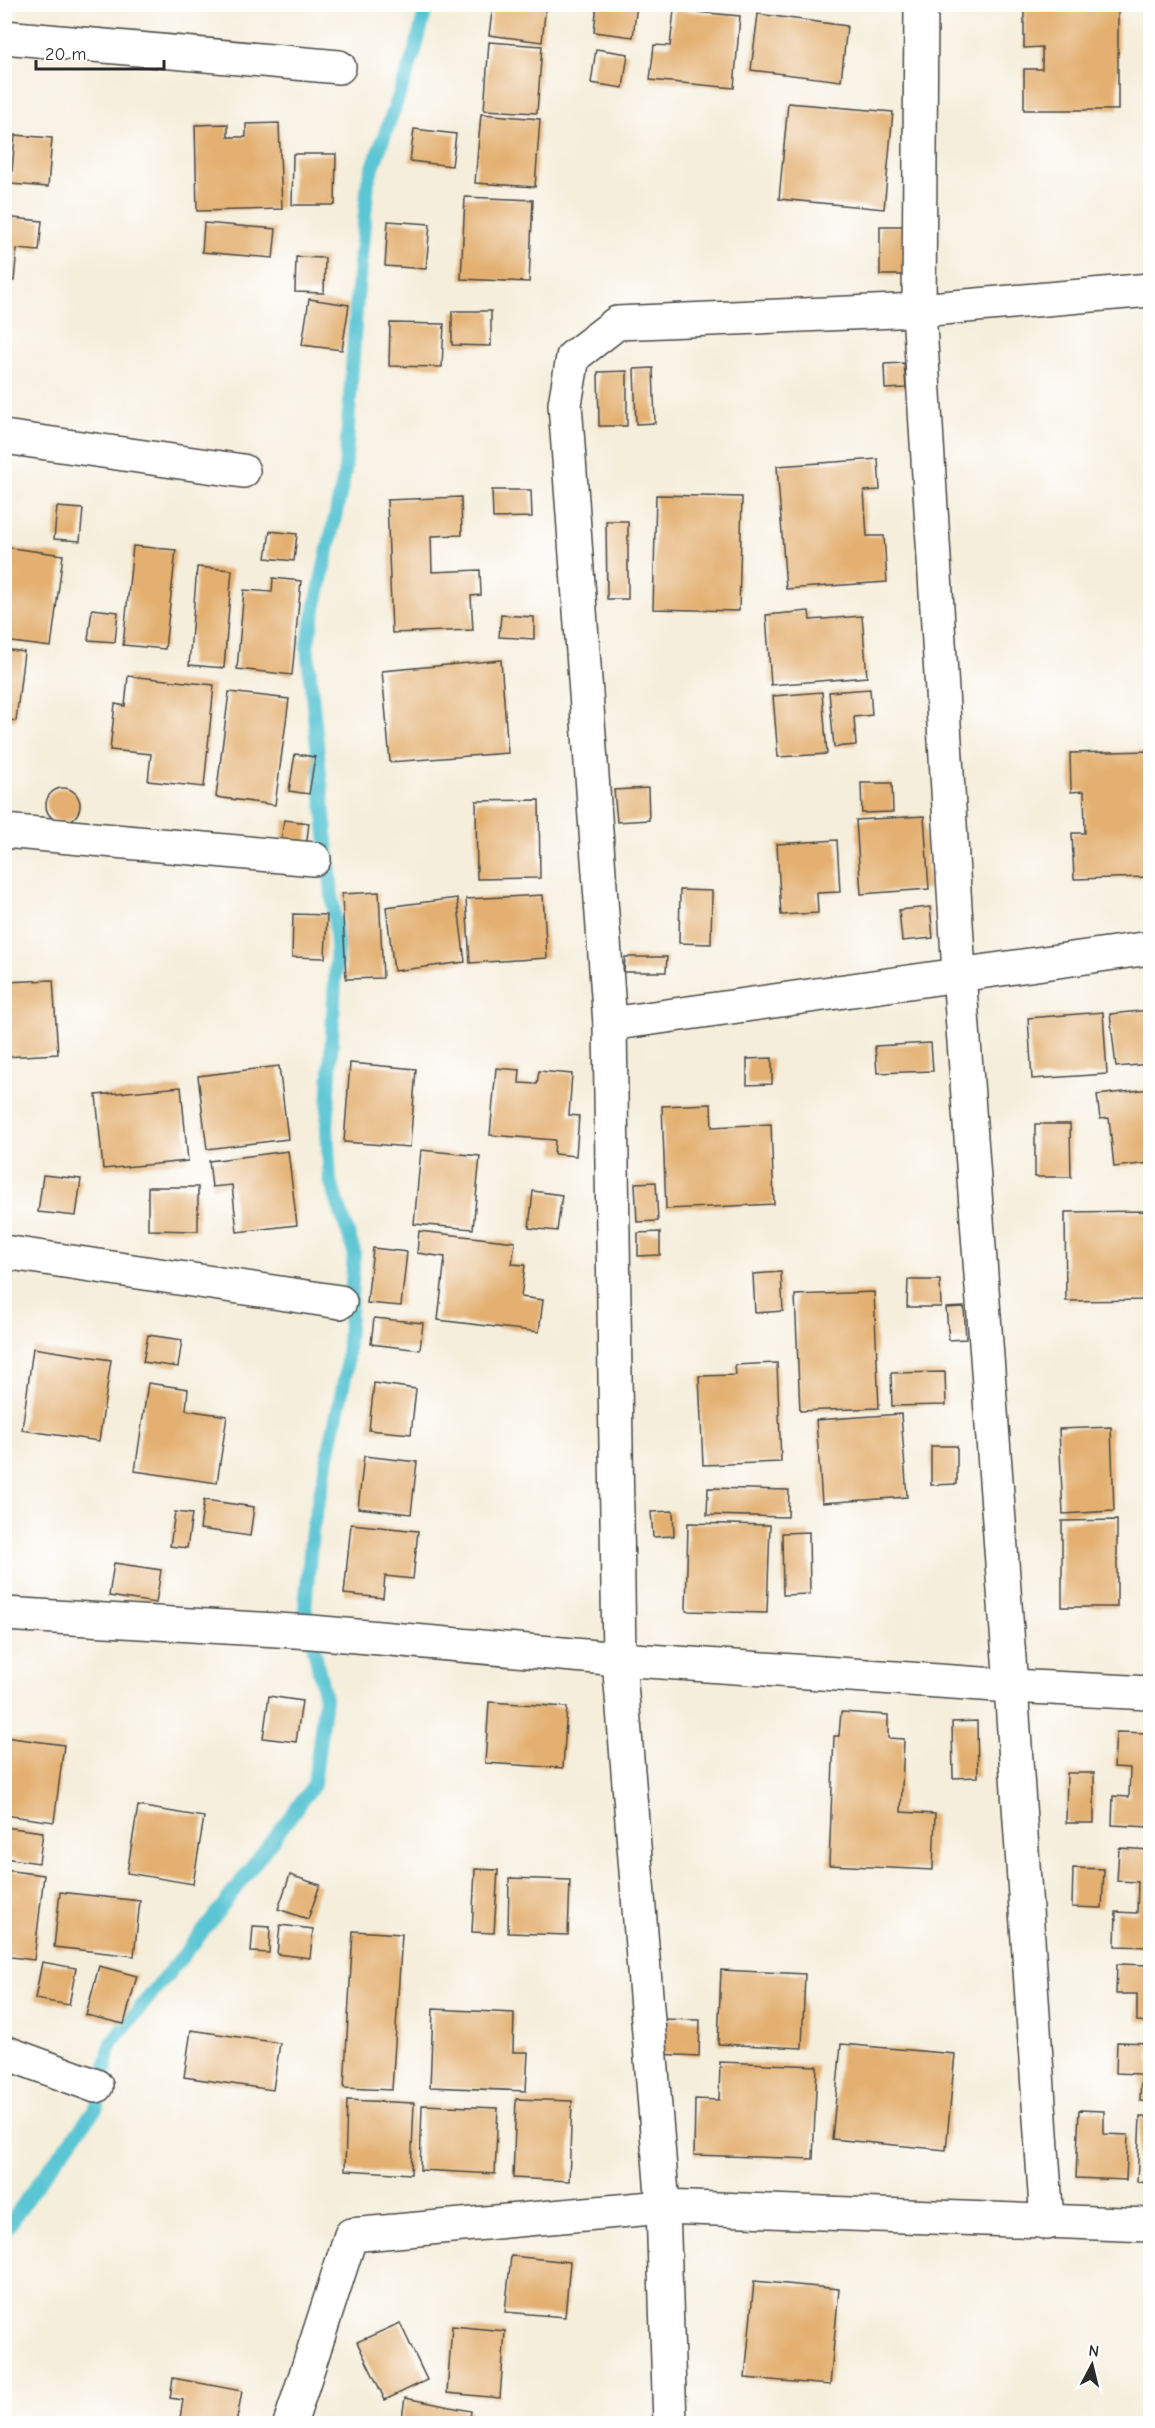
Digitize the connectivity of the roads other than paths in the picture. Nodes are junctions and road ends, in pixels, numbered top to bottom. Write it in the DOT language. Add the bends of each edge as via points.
graph roads {
  1 [pos="921,4"];
  2 [pos="4,37"];
  3 [pos="339,67"];
  4 [pos="1150,290"];
  5 [pos="919,310"];
  6 [pos="4,437"];
  7 [pos="243,471"];
  8 [pos="4,831"];
  9 [pos="314,859"];
  10 [pos="1150,948"];
  11 [pos="959,973"];
  12 [pos="610,1024"];
  13 [pos="4,1252"];
  14 [pos="340,1302"];
  15 [pos="4,1614"];
  16 [pos="619,1659"];
  17 [pos="1011,1686"];
  18 [pos="1150,1693"];
  19 [pos="4,2052"];
  20 [pos="96,2086"];
  21 [pos="663,2207"];
  22 [pos="1047,2223"];
  23 [pos="1150,2225"];
  24 [pos="290,2424"];
  25 [pos="670,2424"];
  1 -- 5 [label="street"];
  2 -- 3 [label="street"];
  4 -- 5 [label="street"];
  5 -- 11 [label="street"];
  5 -- 12 [label="street" via="617,323 573,357 565,404"];
  6 -- 7 [label="street"];
  8 -- 9 [label="street"];
  10 -- 11 [label="street"];
  11 -- 12 [label="street"];
  11 -- 17 [label="street"];
  12 -- 16 [label="street"];
  13 -- 14 [label="street"];
  15 -- 16 [label="street" via="310,1632"];
  16 -- 17 [label="street"];
  16 -- 21 [label="street"];
  17 -- 18 [label="street"];
  17 -- 22 [label="street"];
  19 -- 20 [label="street"];
  21 -- 22 [label="street"];
  21 -- 24 [label="street" via="351,2235"];
  21 -- 25 [label="street"];
  22 -- 23 [label="street"];
}
